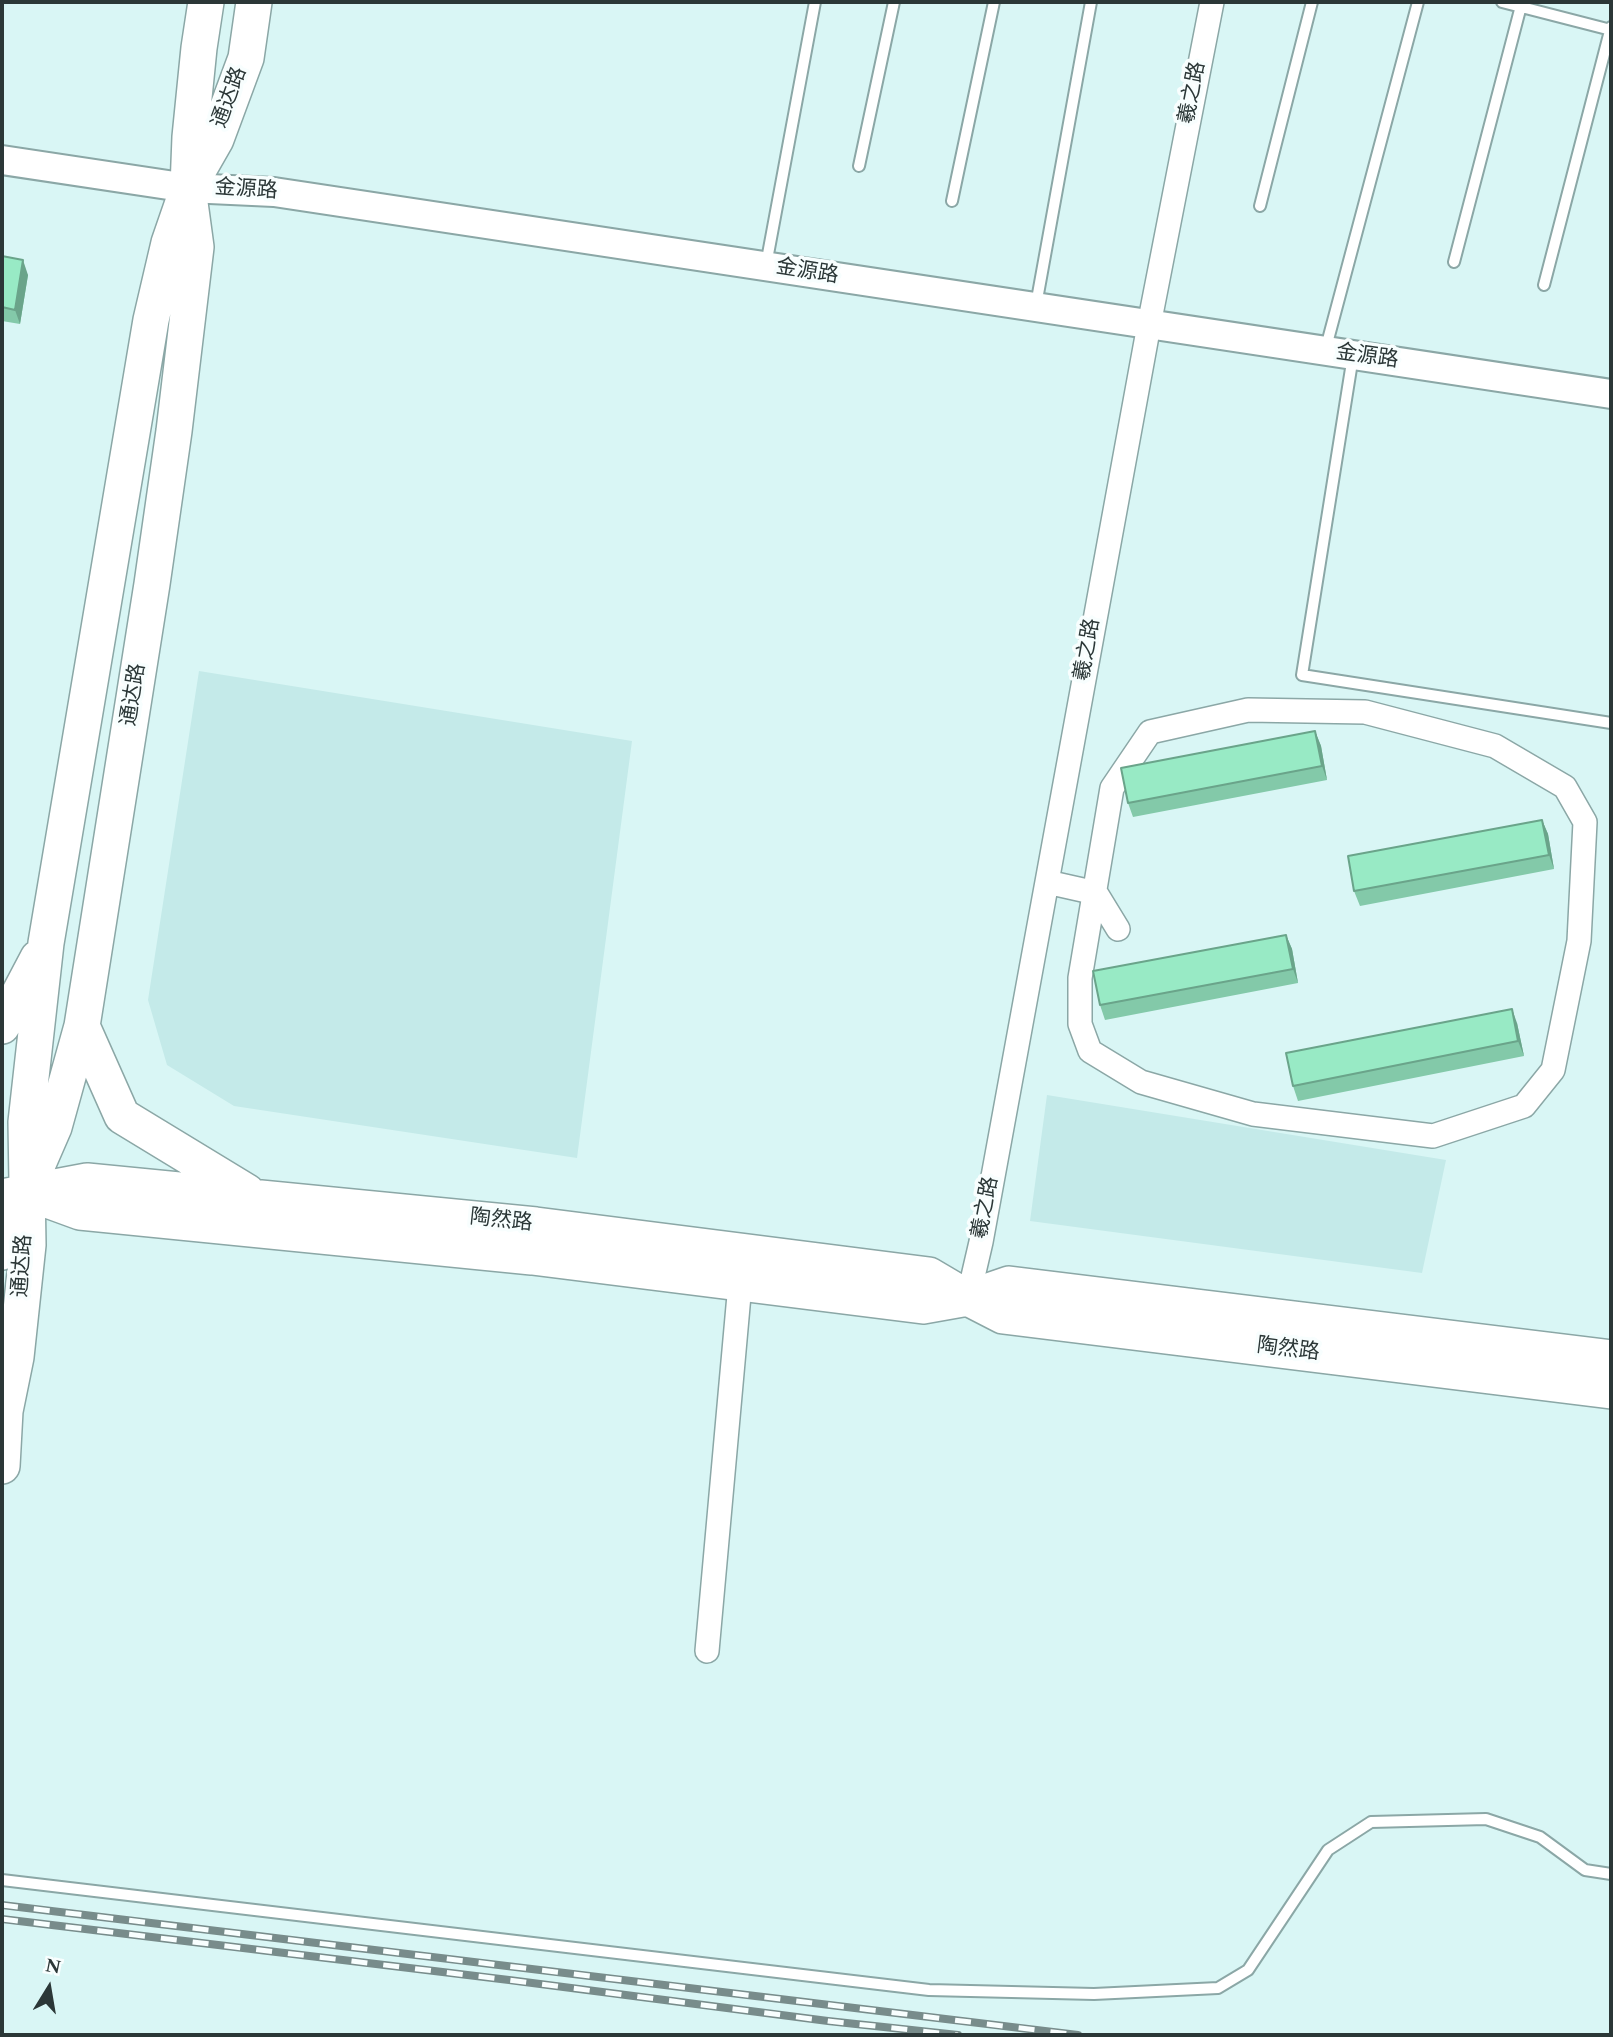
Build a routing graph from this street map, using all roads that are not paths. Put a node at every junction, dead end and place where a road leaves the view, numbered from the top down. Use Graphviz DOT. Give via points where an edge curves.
graph roads {
  1 [pos="206,2"];
  2 [pos="254,2"];
  3 [pos="816,2"];
  4 [pos="894,2"];
  5 [pos="994,2"];
  6 [pos="1091,2"];
  7 [pos="1212,2"];
  8 [pos="1312,2"];
  9 [pos="1418,2"];
  10 [pos="1502,2"];
  11 [pos="1521,4"];
  12 [pos="1611,29"];
  13 [pos="2,160"];
  14 [pos="859,166"];
  15 [pos="188,188"];
  16 [pos="952,201"];
  17 [pos="1260,206"];
  18 [pos="1454,262"];
  19 [pos="766,267"];
  20 [pos="1544,285"];
  21 [pos="1035,308"];
  22 [pos="1149,326"];
  23 [pos="1325,352"];
  24 [pos="1353,356"];
  25 [pos="1611,394"];
  26 [pos="1611,723"];
  27 [pos="1047,882"];
  28 [pos="1096,893"];
  29 [pos="1118,929"];
  30 [pos="47,943"];
  31 [pos="2,1026"];
  32 [pos="82,1026"];
  33 [pos="10,1191"];
  34 [pos="256,1198"];
  35 [pos="2,1252"];
  36 [pos="740,1284"];
  37 [pos="968,1298"];
  38 [pos="1611,1358"];
  39 [pos="1611,1391"];
  40 [pos="4,1416"];
  41 [pos="2,1466"];
  42 [pos="707,1651"];
  43 [pos="1611,1874"];
  44 [pos="2,1880"];
  1 -- 15 [label="main road, 通达路"];
  2 -- 15 [label="main road, 通达路" via="246,58 216,139"];
  3 -- 19 [label="lane"];
  4 -- 14 [label="lane"];
  5 -- 16 [label="lane"];
  6 -- 21 [label="lane"];
  7 -- 22 [label="street, 羲之路"];
  8 -- 17 [label="lane"];
  9 -- 23 [label="lane"];
  10 -- 11 [label="lane"];
  11 -- 12 [label="lane"];
  11 -- 18 [label="lane"];
  12 -- 20 [label="lane"];
  13 -- 15 [label="street, 金源路"];
  15 -- 19 [label="street, 金源路" via="274,192"];
  15 -- 30 [label="main road, 通达路" via="151,320"];
  15 -- 32 [label="main road, 通达路" via="196,247 174,431"];
  19 -- 21 [label="street, 金源路"];
  21 -- 22 [label="street, 金源路"];
  22 -- 23 [label="street, 金源路"];
  22 -- 27 [label="street, 羲之路"];
  23 -- 24 [label="street, 金源路"];
  24 -- 25 [label="street, 金源路"];
  24 -- 26 [label="lane" via="1302,675"];
  27 -- 28 [label="street"];
  27 -- 37 [label="street, 羲之路"];
  28 -- 28 [label="street" via="1080,978 1080,1024 1090,1051 1141,1082 1253,1114 1433,1136 1524,1106 1553,1070 1579,941 1586,822 1565,788 1495,746 1364,712 1248,710 1150,732 1112,788"];
  28 -- 29 [label="street"];
  30 -- 31 [label="main road"];
  30 -- 33 [label="main road, 通达路" via="26,1122"];
  32 -- 33 [label="main road, 通达路" via="54,1127"];
  32 -- 34 [label="main road" via="122,1116"];
  33 -- 34 [label="main road, 陶然路" via="87,1181"];
  33 -- 35 [label="main road, 通达路"];
  33 -- 36 [label="main road, 陶然路" via="80,1212 532,1257"];
  33 -- 40 [label="main road, 通达路" via="27,1258"];
  34 -- 37 [label="main road, 陶然路" via="536,1225 929,1275"];
  36 -- 37 [label="main road, 陶然路" via="923,1306"];
  36 -- 42 [label="street"];
  37 -- 38 [label="main road, 陶然路" via="1009,1284"];
  37 -- 39 [label="main road, 陶然路" via="1003,1316"];
  40 -- 41 [label="main road, 通达路"];
  43 -- 44 [label="lane" via="1585,1870 1540,1838 1486,1819 1371,1822 1328,1850 1248,1970 1218,1988 1094,1994 929,1990"];
}
